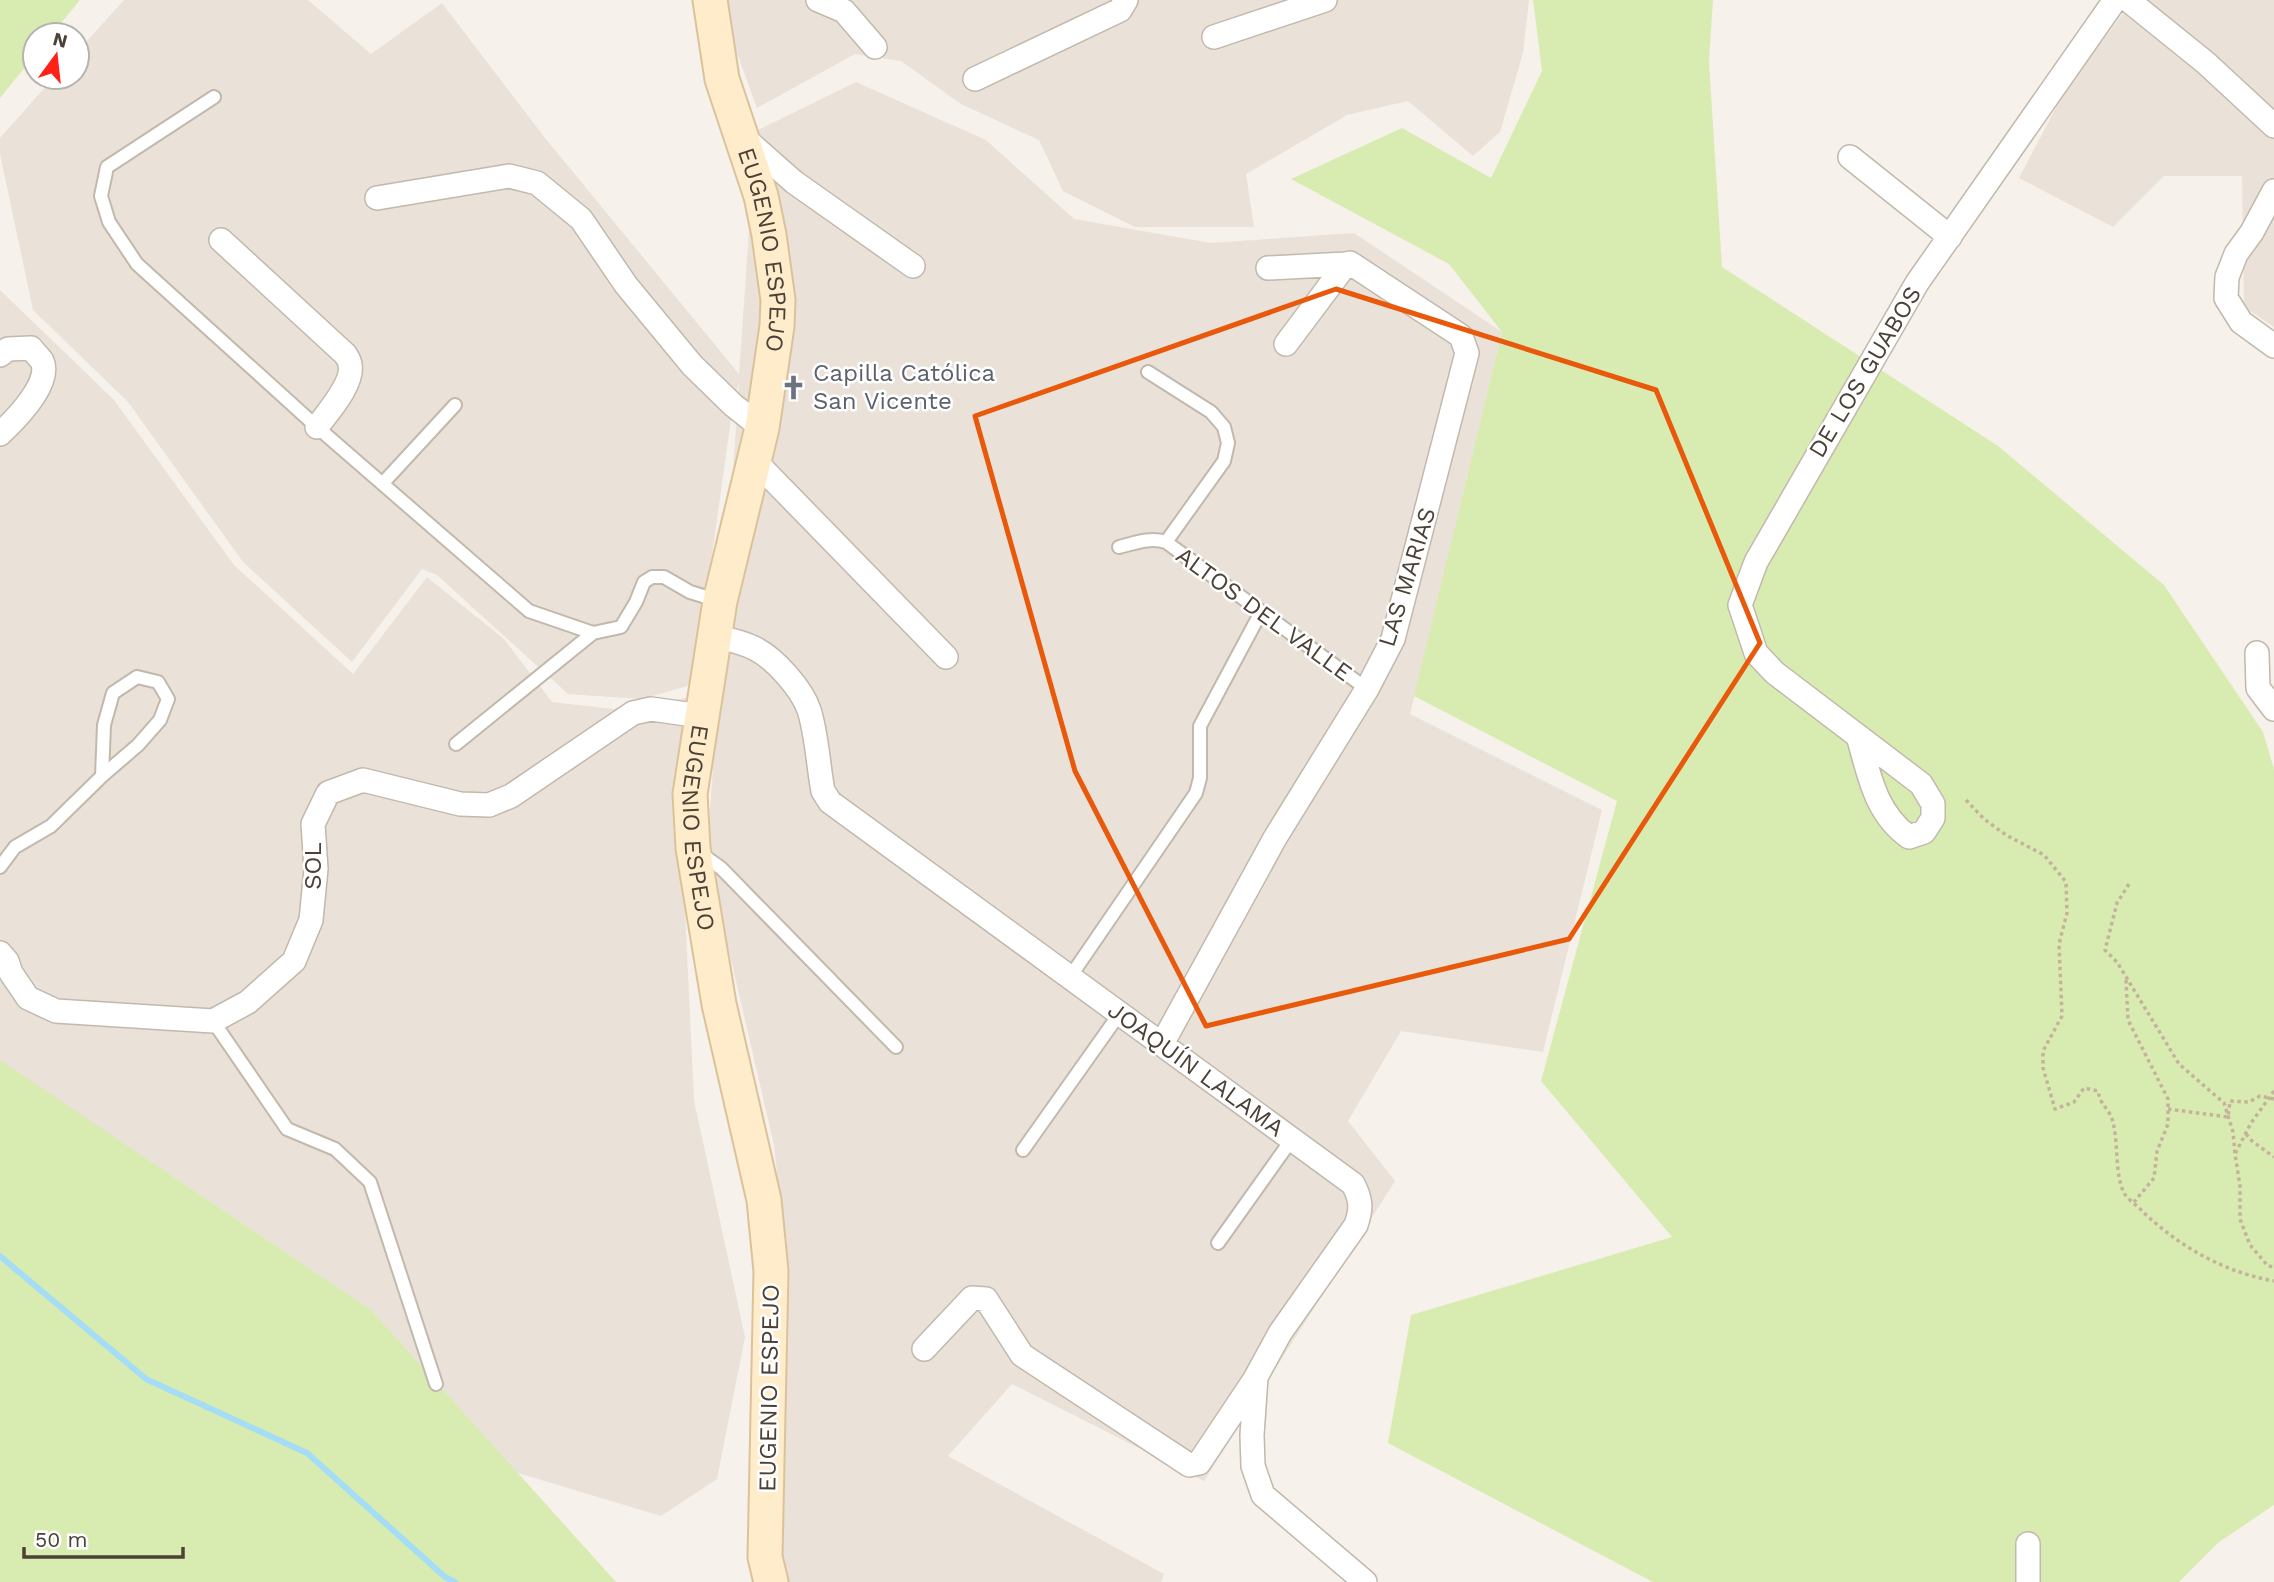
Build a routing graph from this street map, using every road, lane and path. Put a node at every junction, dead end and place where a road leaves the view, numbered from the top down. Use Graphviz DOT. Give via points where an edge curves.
graph roads {
  1 [pos="710,0"];
  2 [pos="818,0"];
  3 [pos="1126,0"];
  4 [pos="1325,0"];
  5 [pos="2115,0"];
  6 [pos="2128,0"];
  7 [pos="1214,37"];
  8 [pos="874,47"];
  9 [pos="975,79"];
  10 [pos="214,97"];
  11 [pos="2274,126"];
  12 [pos="741,135"];
  13 [pos="1850,157"];
  14 [pos="2274,191"];
  15 [pos="377,198"];
  16 [pos="1950,237"];
  17 [pos="221,240"];
  18 [pos="1346,264"];
  19 [pos="913,266"];
  20 [pos="1268,268"];
  21 [pos="1286,344"];
  22 [pos="2274,346"];
  23 [pos="0,355"];
  24 [pos="1148,372"];
  25 [pos="455,405"];
  26 [pos="317,427"];
  27 [pos="761,428"];
  28 [pos="0,434"];
  29 [pos="755,461"];
  30 [pos="383,483"];
  31 [pos="1166,542"];
  32 [pos="1119,547"];
  33 [pos="720,601"];
  34 [pos="1261,612"];
  35 [pos="593,633"];
  36 [pos="714,636"];
  37 [pos="2258,653"];
  38 [pos="946,657"];
  39 [pos="1367,690"];
  40 [pos="2274,709"];
  41 [pos="701,716"];
  42 [pos="1858,736"];
  43 [pos="456,744"];
  44 [pos="102,776"];
  45 [pos="1966,800"];
  46 [pos="15,846"];
  47 [pos="693,848"];
  48 [pos="0,851"];
  49 [pos="0,867"];
  50 [pos="2129,884"];
  51 [pos="4,966"];
  52 [pos="1070,977"];
  53 [pos="2126,978"];
  54 [pos="1120,1013"];
  55 [pos="213,1021"];
  56 [pos="1162,1045"];
  57 [pos="896,1047"];
  58 [pos="2274,1091"];
  59 [pos="2272,1098"];
  60 [pos="2168,1109"];
  61 [pos="2228,1117"];
  62 [pos="2246,1134"];
  63 [pos="1292,1139"];
  64 [pos="1023,1150"];
  65 [pos="2235,1154"];
  66 [pos="2274,1157"];
  67 [pos="2134,1203"];
  68 [pos="1217,1243"];
  69 [pos="2274,1267"];
  70 [pos="2274,1282"];
  71 [pos="924,1349"];
  72 [pos="1256,1377"];
  73 [pos="436,1384"];
  74 [pos="2028,1544"];
  75 [pos="771,1582"];
  76 [pos="1365,1582"];
  77 [pos="2028,1582"];
  1 -- 12 [label="street, EUGENIO ESPEJO" via="722,79"];
  2 -- 8 [label="street" via="844,11"];
  3 -- 9 [label="street" via="1120,10"];
  4 -- 7 [label="street"];
  5 -- 16 [label="street, DE LOS GUABOS"];
  6 -- 11 [label="street"];
  10 -- 26 [label="lane" via="107,167 101,196 108,222 137,264"];
  12 -- 19 [label="street" via="794,181"];
  12 -- 27 [label="street, EUGENIO ESPEJO" via="761,195 778,300"];
  13 -- 16 [label="street"];
  14 -- 22 [label="street" via="2236,254 2225,298 2241,322"];
  15 -- 27 [label="street" via="509,176 537,183 581,219 626,285 692,365"];
  16 -- 42 [label="street, DE LOS GUABOS" via="1917,283 1800,482 1756,562 1740,605 1756,653 1775,673"];
  17 -- 26 [label="street" via="345,354 350,375"];
  18 -- 20 [label="street"];
  18 -- 21 [label="street"];
  18 -- 39 [label="street, LAS MARIAS" via="1353,264 1461,336 1467,353 1393,639"];
  23 -- 28 [label="street" via="8,349 31,348 43,363 43,381"];
  24 -- 31 [label="lane" via="1211,412 1224,428 1228,443 1224,461"];
  25 -- 30 [label="lane"];
  26 -- 30 [label="lane"];
  27 -- 29 [label="street, EUGENIO ESPEJO"];
  29 -- 33 [label="street, EUGENIO ESPEJO"];
  29 -- 38 [label="street"];
  30 -- 35 [label="lane" via="529,611"];
  31 -- 32 [label="lane, ALTOS DEL VALLE" via="1157,539"];
  31 -- 34 [label="lane, ALTOS DEL VALLE"];
  33 -- 35 [label="lane" via="690,592 664,577 652,577 644,582 621,627"];
  33 -- 36 [label="street, EUGENIO ESPEJO"];
  34 -- 39 [label="lane, ALTOS DEL VALLE"];
  34 -- 52 [label="lane" via="1200,726 1196,793"];
  35 -- 43 [label="lane"];
  36 -- 41 [label="street, EUGENIO ESPEJO"];
  36 -- 52 [label="street, JOAQUÍN LALAMA" via="757,649 800,693 808,710 823,791 830,803"];
  37 -- 40 [label="street" via="2258,688"];
  39 -- 56 [label="street, LAS MARIAS" via="1275,838"];
  41 -- 47 [label="street, EUGENIO ESPEJO" via="690,794"];
  41 -- 55 [label="street, SOL" via="651,709 633,713 511,796 489,805 460,804 363,780 328,793 313,824 316,869 311,920 294,961 248,1002"];
  44 -- 44 [label="lane" via="160,720 168,699 158,682 136,677 113,693 104,725"];
  44 -- 46 [label="lane" via="51,826"];
  45 -- 67 [label="path" via="2006,835 2044,855 2066,882 2067,913 2059,944 2062,1016 2043,1051 2042,1068 2055,1109 2074,1102 2084,1088 2098,1091 2100,1103 2112,1118 2124,1194"];
  46 -- 48 [label="lane"];
  46 -- 49 [label="lane"];
  47 -- 57 [label="lane" via="721,868"];
  47 -- 75 [label="street, EUGENIO ESPEJO" via="719,1004 764,1200 771,1271 765,1557"];
  50 -- 53 [label="path" via="2117,903 2105,950"];
  51 -- 55 [label="street" via="28,998 56,1011"];
  52 -- 54 [label="street, JOAQUÍN LALAMA"];
  53 -- 60 [label="path" via="2128,1020 2168,1099"];
  53 -- 61 [label="path" via="2179,1064 2224,1103"];
  54 -- 56 [label="street, JOAQUÍN LALAMA"];
  54 -- 64 [label="lane"];
  55 -- 73 [label="lane" via="287,1129 335,1149 370,1182"];
  56 -- 63 [label="street, JOAQUÍN LALAMA"];
  58 -- 59 [label="path"];
  59 -- 61 [label="path" via="2230,1101"];
  59 -- 62 [label="path"];
  60 -- 61 [label="path"];
  60 -- 67 [label="path" via="2154,1178"];
  61 -- 65 [label="path"];
  62 -- 65 [label="path"];
  62 -- 66 [label="path"];
  63 -- 68 [label="lane"];
  63 -- 72 [label="street, JOAQUÍN LALAMA" via="1353,1184 1361,1211"];
  65 -- 69 [label="path" via="2240,1219 2249,1245"];
  67 -- 70 [label="path" via="2207,1260"];
  71 -- 72 [label="street" via="972,1298 986,1299 1022,1355 1189,1465 1199,1464"];
  72 -- 76 [label="street, JOAQUÍN LALAMA" via="1253,1466 1263,1495"];
  74 -- 77 [label="street"];
}
